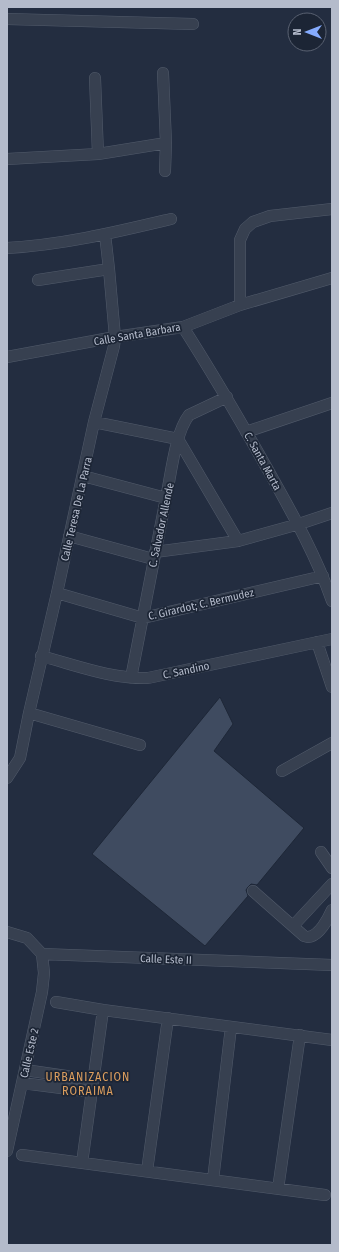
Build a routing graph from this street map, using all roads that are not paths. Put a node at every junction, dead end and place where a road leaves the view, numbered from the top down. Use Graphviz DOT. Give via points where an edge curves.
graph roads {
  1 [pos="7,19"];
  2 [pos="193,24"];
  3 [pos="163,73"];
  4 [pos="95,78"];
  5 [pos="166,143"];
  6 [pos="98,154"];
  7 [pos="7,159"];
  8 [pos="165,171"];
  9 [pos="332,209"];
  10 [pos="171,219"];
  11 [pos="105,234"];
  12 [pos="7,248"];
  13 [pos="109,269"];
  14 [pos="332,278"];
  15 [pos="38,280"];
  16 [pos="240,305"];
  17 [pos="183,327"];
  18 [pos="115,337"];
  19 [pos="7,357"];
  20 [pos="227,397"];
  21 [pos="332,403"];
  22 [pos="94,422"];
  23 [pos="246,432"];
  24 [pos="178,439"];
  25 [pos="83,476"];
  26 [pos="166,498"];
  27 [pos="332,512"];
  28 [pos="299,524"];
  29 [pos="69,536"];
  30 [pos="238,541"];
  31 [pos="154,556"];
  32 [pos="323,576"];
  33 [pos="57,593"];
  34 [pos="332,601"];
  35 [pos="143,618"];
  36 [pos="332,639"];
  37 [pos="317,642"];
  38 [pos="41,656"];
  39 [pos="131,678"];
  40 [pos="332,687"];
  41 [pos="29,713"];
  42 [pos="332,744"];
  43 [pos="140,746"];
  44 [pos="282,771"];
  45 [pos="7,778"];
  46 [pos="321,852"];
  47 [pos="332,868"];
  48 [pos="332,884"];
  49 [pos="253,891"];
  50 [pos="332,910"];
  51 [pos="294,926"];
  52 [pos="7,932"];
  53 [pos="42,954"];
  54 [pos="332,965"];
  55 [pos="56,1002"];
  56 [pos="103,1010"];
  57 [pos="168,1018"];
  58 [pos="231,1027"];
  59 [pos="300,1036"];
  60 [pos="332,1040"];
  61 [pos="25,1070"];
  62 [pos="94,1080"];
  63 [pos="22,1083"];
  64 [pos="92,1092"];
  65 [pos="12,1106"];
  66 [pos="7,1151"];
  67 [pos="22,1155"];
  68 [pos="82,1163"];
  69 [pos="147,1171"];
  70 [pos="213,1180"];
  71 [pos="278,1189"];
  72 [pos="324,1195"];
  1 -- 2 [label="street"];
  3 -- 5 [label="street"];
  4 -- 6 [label="street"];
  5 -- 6 [label="street"];
  5 -- 8 [label="street"];
  6 -- 7 [label="street"];
  9 -- 16 [label="street" via="270,216 253,222 245,229 240,240"];
  10 -- 11 [label="street"];
  11 -- 12 [label="street" via="44,245"];
  11 -- 13 [label="street, Calle Teresa De La Parra"];
  13 -- 15 [label="street"];
  13 -- 18 [label="street, Calle Teresa De La Parra"];
  14 -- 16 [label="street, Calle Santa Barbara"];
  16 -- 17 [label="street, Calle Santa Barbara"];
  17 -- 18 [label="street, Calle Santa Barbara"];
  17 -- 20 [label="street, C. Santa Marta"];
  18 -- 19 [label="street, Calle Santa Barbara"];
  18 -- 22 [label="street, Calle Teresa De La Parra"];
  20 -- 23 [label="street, C. Santa Marta"];
  20 -- 24 [label="street, C. Salvador Allende" via="189,416"];
  21 -- 23 [label="street"];
  22 -- 24 [label="street"];
  22 -- 25 [label="street, Calle Teresa De La Parra"];
  23 -- 28 [label="street, C. Santa Marta"];
  24 -- 26 [label="street, C. Salvador Allende"];
  24 -- 30 [label="street"];
  25 -- 26 [label="street"];
  25 -- 29 [label="street, Calle Teresa De La Parra"];
  26 -- 31 [label="street, C. Salvador Allende"];
  27 -- 28 [label="street"];
  28 -- 30 [label="street"];
  28 -- 32 [label="street, C. Santa Marta"];
  29 -- 31 [label="street"];
  29 -- 33 [label="street, Calle Teresa De La Parra"];
  30 -- 31 [label="street"];
  31 -- 35 [label="street, C. Salvador Allende"];
  32 -- 34 [label="street, C. Santa Marta"];
  32 -- 35 [label="street, C. Girardot; C. Bermudez"];
  33 -- 35 [label="street, C. Girardot; C. Bermudez"];
  33 -- 38 [label="street, Calle Teresa De La Parra"];
  35 -- 39 [label="street, C. Salvador Allende"];
  36 -- 37 [label="street, C. Sandino"];
  37 -- 39 [label="street, C. Sandino" via="148,678"];
  37 -- 40 [label="street"];
  38 -- 39 [label="street, C. Sandino" via="114,676"];
  38 -- 41 [label="street, Calle Teresa De La Parra"];
  41 -- 43 [label="street"];
  41 -- 45 [label="street, Calle Teresa De La Parra" via="20,758"];
  42 -- 44 [label="street"];
  46 -- 47 [label="street"];
  48 -- 51 [label="street"];
  49 -- 51 [label="street"];
  50 -- 51 [label="street" via="312,937 304,936"];
  52 -- 53 [label="street" via="27,938"];
  53 -- 54 [label="street, Calle Este II"];
  53 -- 61 [label="street, Calle Este 2" via="42,992"];
  55 -- 56 [label="street"];
  56 -- 57 [label="street"];
  56 -- 62 [label="street"];
  57 -- 58 [label="street"];
  57 -- 69 [label="street"];
  58 -- 59 [label="street"];
  58 -- 70 [label="street"];
  59 -- 60 [label="street"];
  59 -- 71 [label="street"];
  61 -- 62 [label="street"];
  61 -- 63 [label="street, Calle Este 2"];
  62 -- 64 [label="street"];
  63 -- 64 [label="street"];
  63 -- 65 [label="street, Calle Este 2"];
  64 -- 68 [label="street"];
  65 -- 66 [label="street, Calle Este 2"];
  67 -- 68 [label="street"];
  68 -- 69 [label="street"];
  69 -- 70 [label="street"];
  70 -- 71 [label="street"];
  71 -- 72 [label="street"];
}
